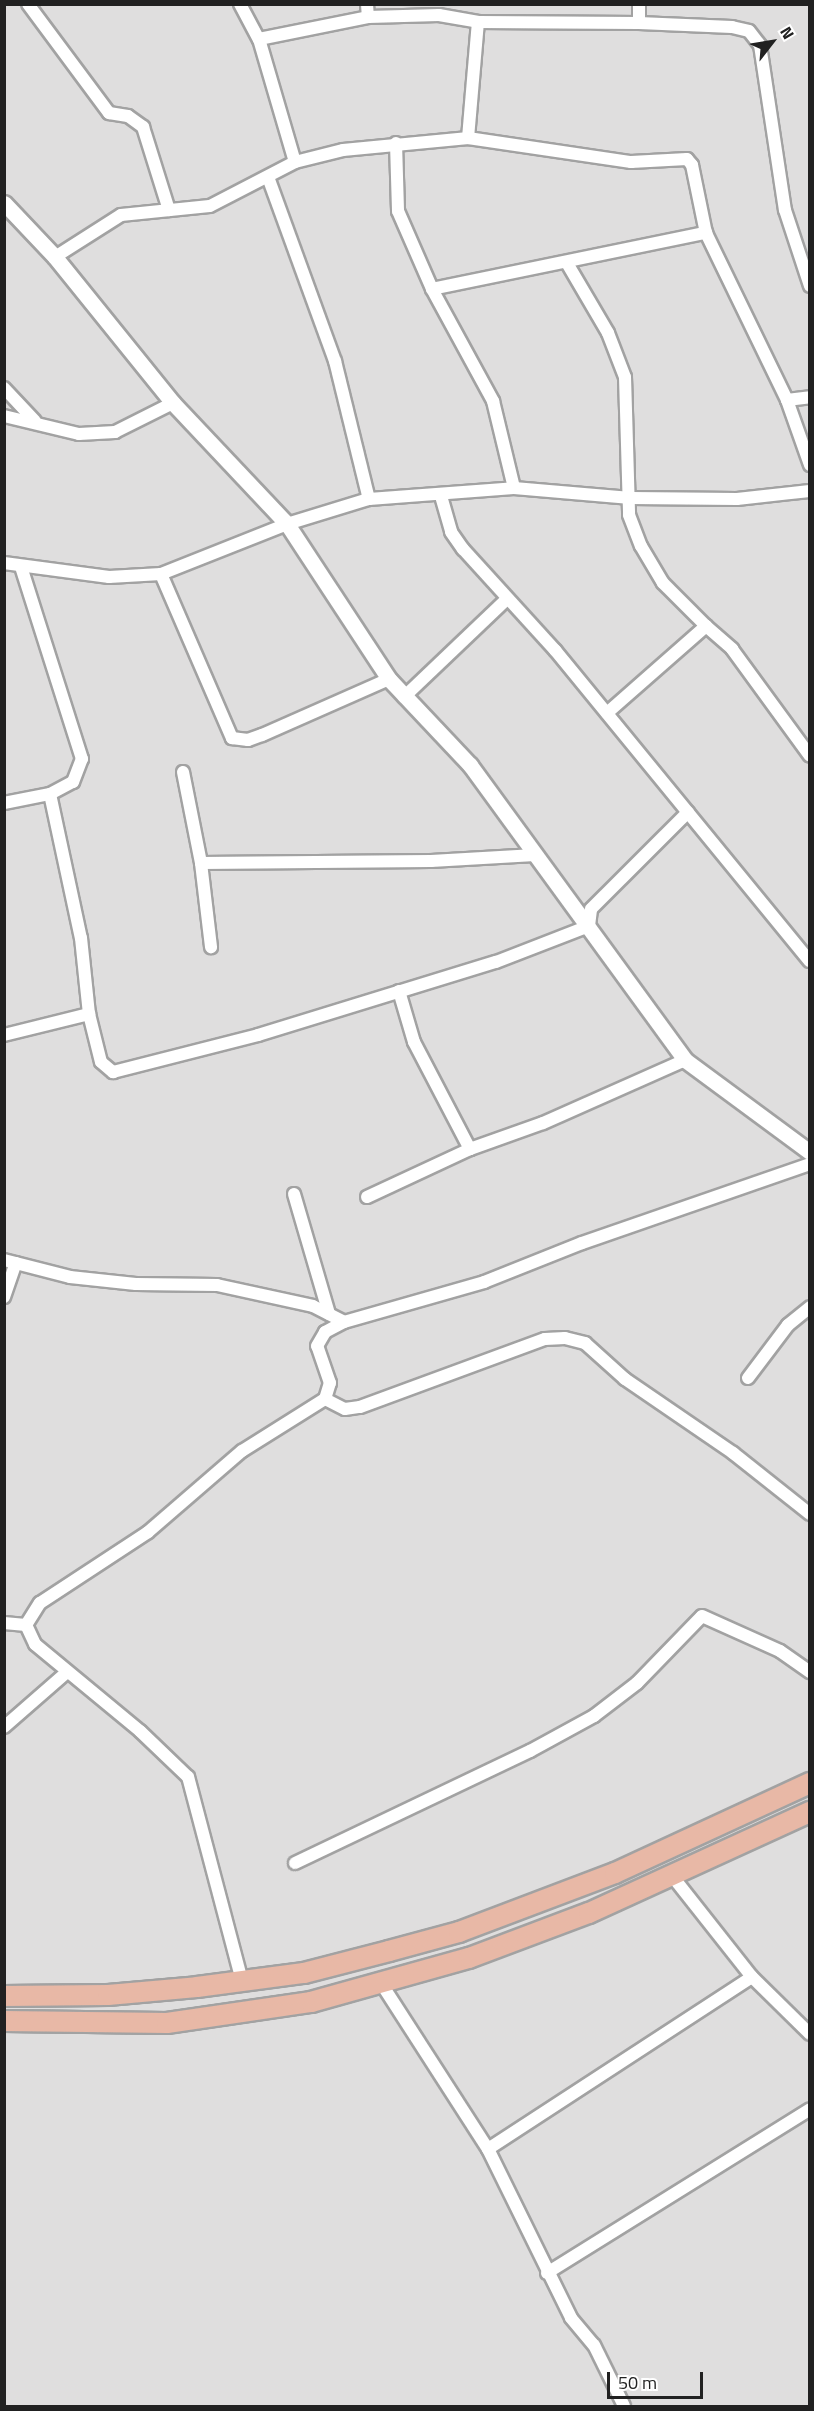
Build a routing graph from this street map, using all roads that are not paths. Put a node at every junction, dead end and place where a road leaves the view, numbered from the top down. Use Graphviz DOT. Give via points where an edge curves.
graph roads {
  1 [pos="28,4"];
  2 [pos="240,4"];
  3 [pos="639,4"];
  4 [pos="368,11"];
  5 [pos="478,22"];
  6 [pos="639,23"];
  7 [pos="259,39"];
  8 [pos="468,138"];
  9 [pos="396,143"];
  10 [pos="295,162"];
  11 [pos="268,177"];
  12 [pos="4,202"];
  13 [pos="169,210"];
  14 [pos="706,233"];
  15 [pos="55,257"];
  16 [pos="567,263"];
  17 [pos="809,286"];
  18 [pos="432,289"];
  19 [pos="4,388"];
  20 [pos="810,397"];
  21 [pos="787,400"];
  22 [pos="173,403"];
  23 [pos="4,416"];
  24 [pos="35,421"];
  25 [pos="810,465"];
  26 [pos="514,488"];
  27 [pos="810,491"];
  28 [pos="441,496"];
  29 [pos="631,498"];
  30 [pos="369,499"];
  31 [pos="287,525"];
  32 [pos="4,563"];
  33 [pos="21,567"];
  34 [pos="161,574"];
  35 [pos="507,599"];
  36 [pos="706,626"];
  37 [pos="389,679"];
  38 [pos="404,697"];
  39 [pos="607,713"];
  40 [pos="810,756"];
  41 [pos="183,772"];
  42 [pos="50,794"];
  43 [pos="4,803"];
  44 [pos="688,812"];
  45 [pos="535,855"];
  46 [pos="201,863"];
  47 [pos="589,927"];
  48 [pos="211,947"];
  49 [pos="810,961"];
  50 [pos="399,992"];
  51 [pos="89,1014"];
  52 [pos="4,1035"];
  53 [pos="686,1060"];
  54 [pos="470,1149"];
  55 [pos="810,1152"];
  56 [pos="810,1164"];
  57 [pos="294,1194"];
  58 [pos="367,1197"];
  59 [pos="10,1262"];
  60 [pos="4,1297"];
  61 [pos="810,1307"];
  62 [pos="329,1314"];
  63 [pos="344,1322"];
  64 [pos="748,1378"];
  65 [pos="325,1399"];
  66 [pos="810,1514"];
  67 [pos="4,1623"];
  68 [pos="26,1625"];
  69 [pos="67,1672"];
  70 [pos="810,1672"];
  71 [pos="4,1727"];
  72 [pos="810,1783"];
  73 [pos="810,1812"];
  74 [pos="295,1863"];
  75 [pos="673,1877"];
  76 [pos="752,1977"];
  77 [pos="242,1981"];
  78 [pos="381,1983"];
  79 [pos="4,1996"];
  80 [pos="4,2021"];
  81 [pos="810,2034"];
  82 [pos="810,2109"];
  83 [pos="488,2149"];
  84 [pos="547,2273"];
  85 [pos="624,2406"];
  1 -- 13 [label="street" via="109,113 128,116 143,127"];
  2 -- 7 [label="street"];
  3 -- 6 [label="street"];
  4 -- 5 [label="street" via="439,15"];
  4 -- 7 [label="street"];
  5 -- 6 [label="street"];
  5 -- 8 [label="street"];
  6 -- 17 [label="street" via="732,27 749,31 760,45 784,210"];
  7 -- 10 [label="street"];
  8 -- 9 [label="street"];
  8 -- 14 [label="street" via="631,162 687,159 692,165"];
  9 -- 10 [label="street"];
  9 -- 18 [label="street" via="398,211"];
  10 -- 11 [label="street"];
  11 -- 13 [label="street" via="210,206"];
  11 -- 30 [label="street" via="335,361"];
  12 -- 15 [label="street"];
  13 -- 15 [label="street" via="121,215"];
  14 -- 16 [label="street"];
  14 -- 21 [label="street"];
  15 -- 22 [label="street"];
  16 -- 18 [label="street"];
  16 -- 29 [label="street" via="608,333 624,377"];
  18 -- 26 [label="street" via="493,401"];
  19 -- 24 [label="street"];
  20 -- 21 [label="street"];
  21 -- 25 [label="street"];
  22 -- 24 [label="street" via="115,432 79,434"];
  22 -- 31 [label="street"];
  23 -- 24 [label="street"];
  26 -- 28 [label="street"];
  26 -- 29 [label="street"];
  27 -- 29 [label="street" via="737,499"];
  28 -- 30 [label="street"];
  28 -- 35 [label="street" via="451,532"];
  29 -- 36 [label="street" via="629,515 641,546 663,583"];
  30 -- 31 [label="street"];
  31 -- 34 [label="street"];
  31 -- 37 [label="street"];
  32 -- 33 [label="street"];
  33 -- 34 [label="street" via="109,577"];
  33 -- 42 [label="street" via="82,759 73,782"];
  34 -- 37 [label="street" via="232,738 248,740"];
  35 -- 38 [label="street"];
  35 -- 39 [label="street"];
  36 -- 39 [label="street"];
  36 -- 40 [label="street" via="732,649"];
  37 -- 38 [label="street"];
  38 -- 45 [label="street" via="470,765"];
  39 -- 44 [label="street"];
  41 -- 46 [label="street"];
  42 -- 43 [label="street"];
  42 -- 51 [label="street" via="81,938"];
  44 -- 47 [label="street" via="591,909"];
  44 -- 49 [label="street"];
  45 -- 46 [label="street" via="431,861"];
  45 -- 47 [label="street"];
  46 -- 48 [label="street"];
  47 -- 50 [label="street" via="496,962"];
  47 -- 53 [label="street"];
  50 -- 51 [label="street" via="258,1035 113,1072 101,1062"];
  50 -- 54 [label="street" via="414,1042"];
  51 -- 52 [label="street"];
  53 -- 54 [label="street" via="543,1124"];
  53 -- 55 [label="street"];
  54 -- 58 [label="street"];
  56 -- 63 [label="street" via="582,1243 484,1282"];
  57 -- 62 [label="street"];
  59 -- 60 [label="street"];
  59 -- 62 [label="street" via="70,1278 217,1285 313,1306"];
  61 -- 64 [label="street" via="788,1325"];
  62 -- 63 [label="street"];
  63 -- 65 [label="street" via="325,1332 317,1346 330,1383"];
  65 -- 66 [label="street" via="345,1409 360,1407 545,1339 565,1338 585,1343 625,1379 733,1453"];
  65 -- 68 [label="street" via="242,1451 148,1532 60,1587 40,1603"];
  67 -- 68 [label="street"];
  68 -- 69 [label="street" via="35,1644"];
  69 -- 71 [label="street"];
  69 -- 77 [label="street" via="140,1731 188,1777"];
  70 -- 74 [label="street" via="780,1651 702,1616 636,1683 594,1716 530,1751"];
  72 -- 77 [label="highway" via="615,1873 459,1932 304,1973"];
  73 -- 75 [label="highway"];
  75 -- 76 [label="street"];
  75 -- 78 [label="highway" via="590,1914 468,1958"];
  76 -- 81 [label="street"];
  76 -- 83 [label="street"];
  77 -- 79 [label="highway" via="108,1995"];
  78 -- 80 [label="highway" via="311,2002 167,2023"];
  78 -- 83 [label="street"];
  82 -- 84 [label="street"];
  83 -- 84 [label="street"];
  84 -- 85 [label="street" via="571,2318 594,2345"];
}
